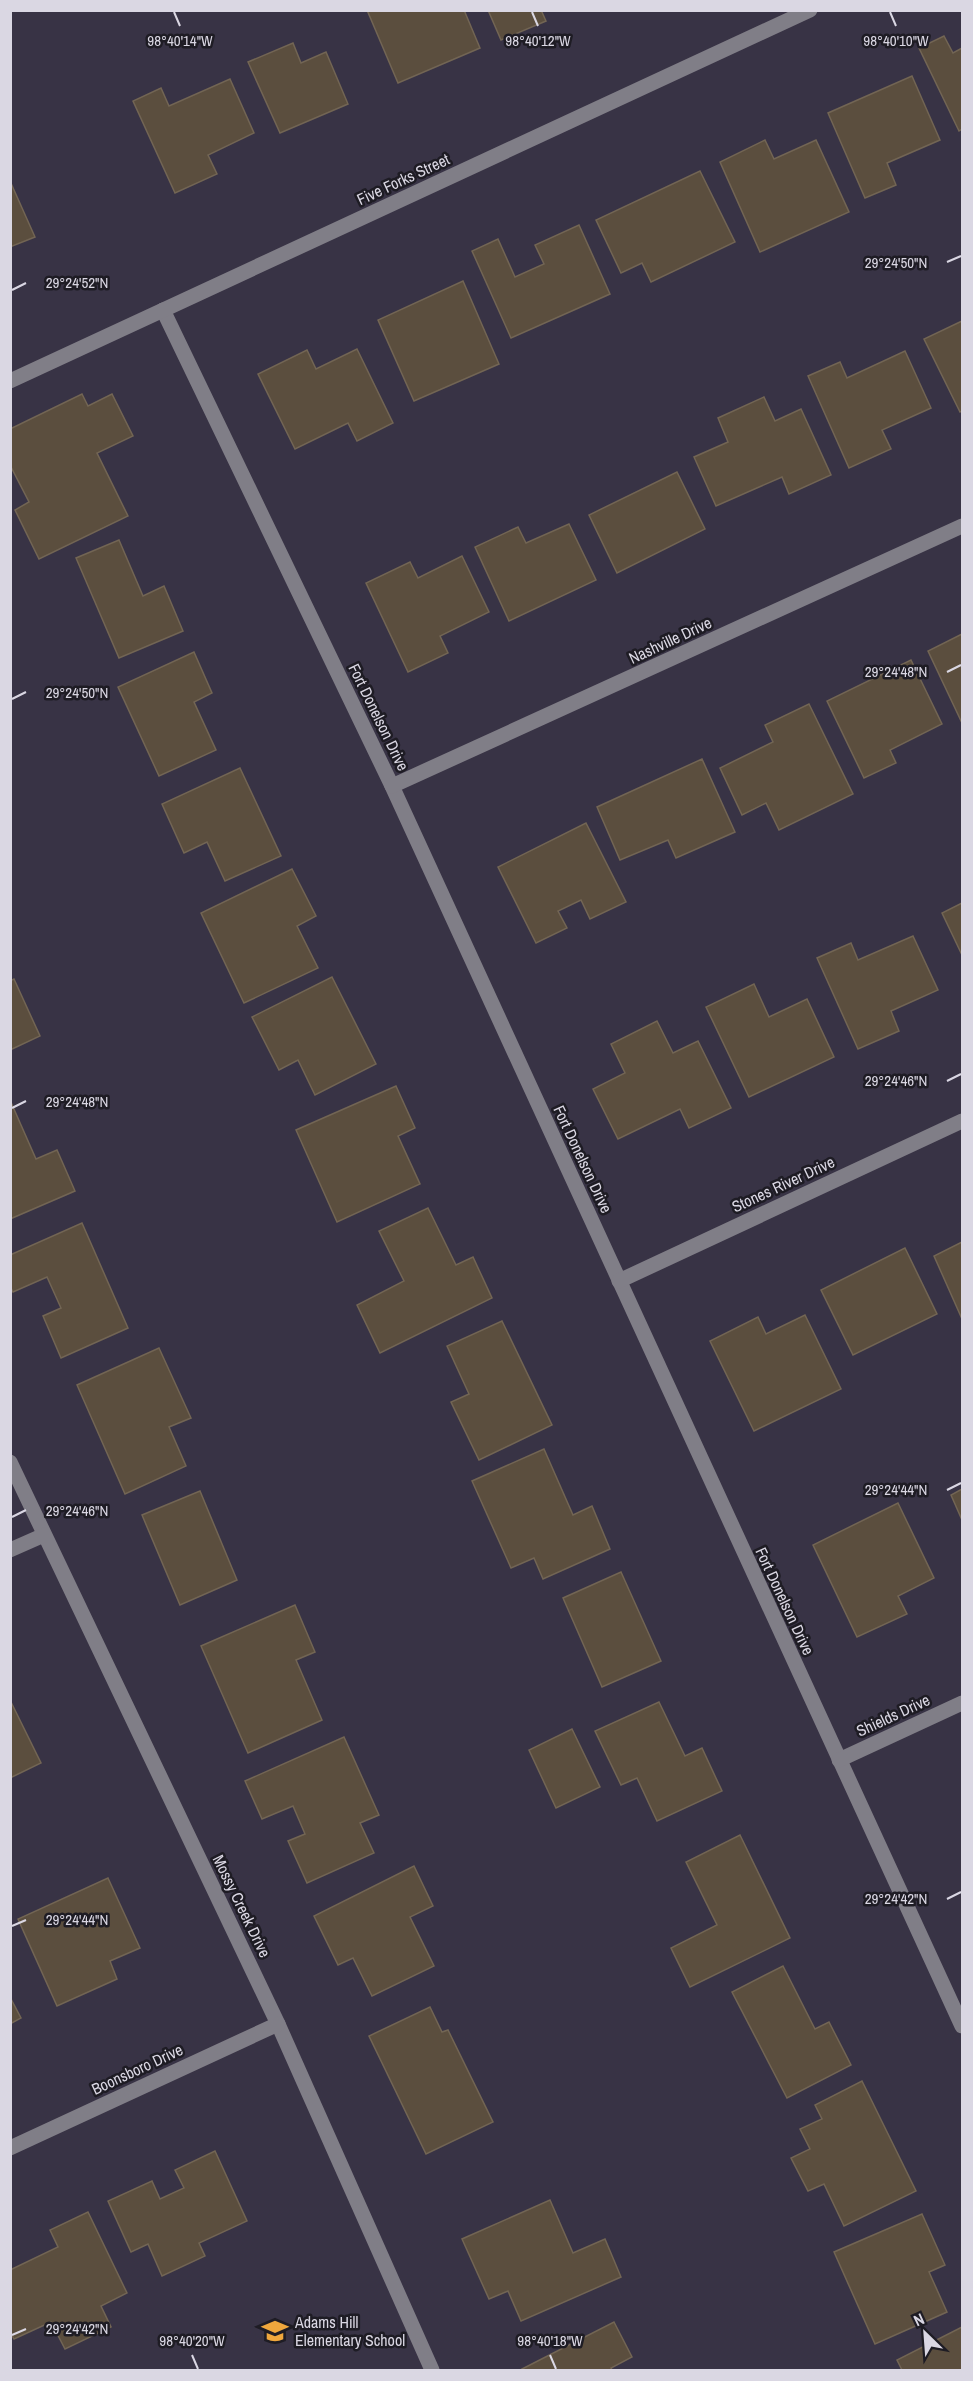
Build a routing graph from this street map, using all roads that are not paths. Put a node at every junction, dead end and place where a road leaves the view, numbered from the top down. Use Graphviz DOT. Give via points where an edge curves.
graph roads {
  1 [pos="810,10"];
  2 [pos="163,310"];
  3 [pos="10,381"];
  4 [pos="963,526"];
  5 [pos="392,786"];
  6 [pos="963,1121"];
  7 [pos="619,1281"];
  8 [pos="10,1462"];
  9 [pos="45,1535"];
  10 [pos="10,1551"];
  11 [pos="963,1703"];
  12 [pos="839,1760"];
  13 [pos="278,2024"];
  14 [pos="963,2026"];
  15 [pos="10,2148"];
  16 [pos="432,2370"];
  1 -- 2 [label="street, Five Forks Street"];
  2 -- 3 [label="street, Five Forks Street"];
  2 -- 5 [label="street, Fort Donelson Drive"];
  4 -- 5 [label="street, Nashville Drive"];
  5 -- 7 [label="street, Fort Donelson Drive"];
  6 -- 7 [label="street, Stones River Drive"];
  7 -- 12 [label="street, Fort Donelson Drive"];
  8 -- 9 [label="street, Mossy Creek Drive"];
  9 -- 10 [label="street"];
  9 -- 13 [label="street, Mossy Creek Drive"];
  11 -- 12 [label="street, Shields Drive"];
  12 -- 14 [label="street, Fort Donelson Drive"];
  13 -- 15 [label="street, Boonsboro Drive"];
  13 -- 16 [label="street, Mossy Creek Drive"];
}
